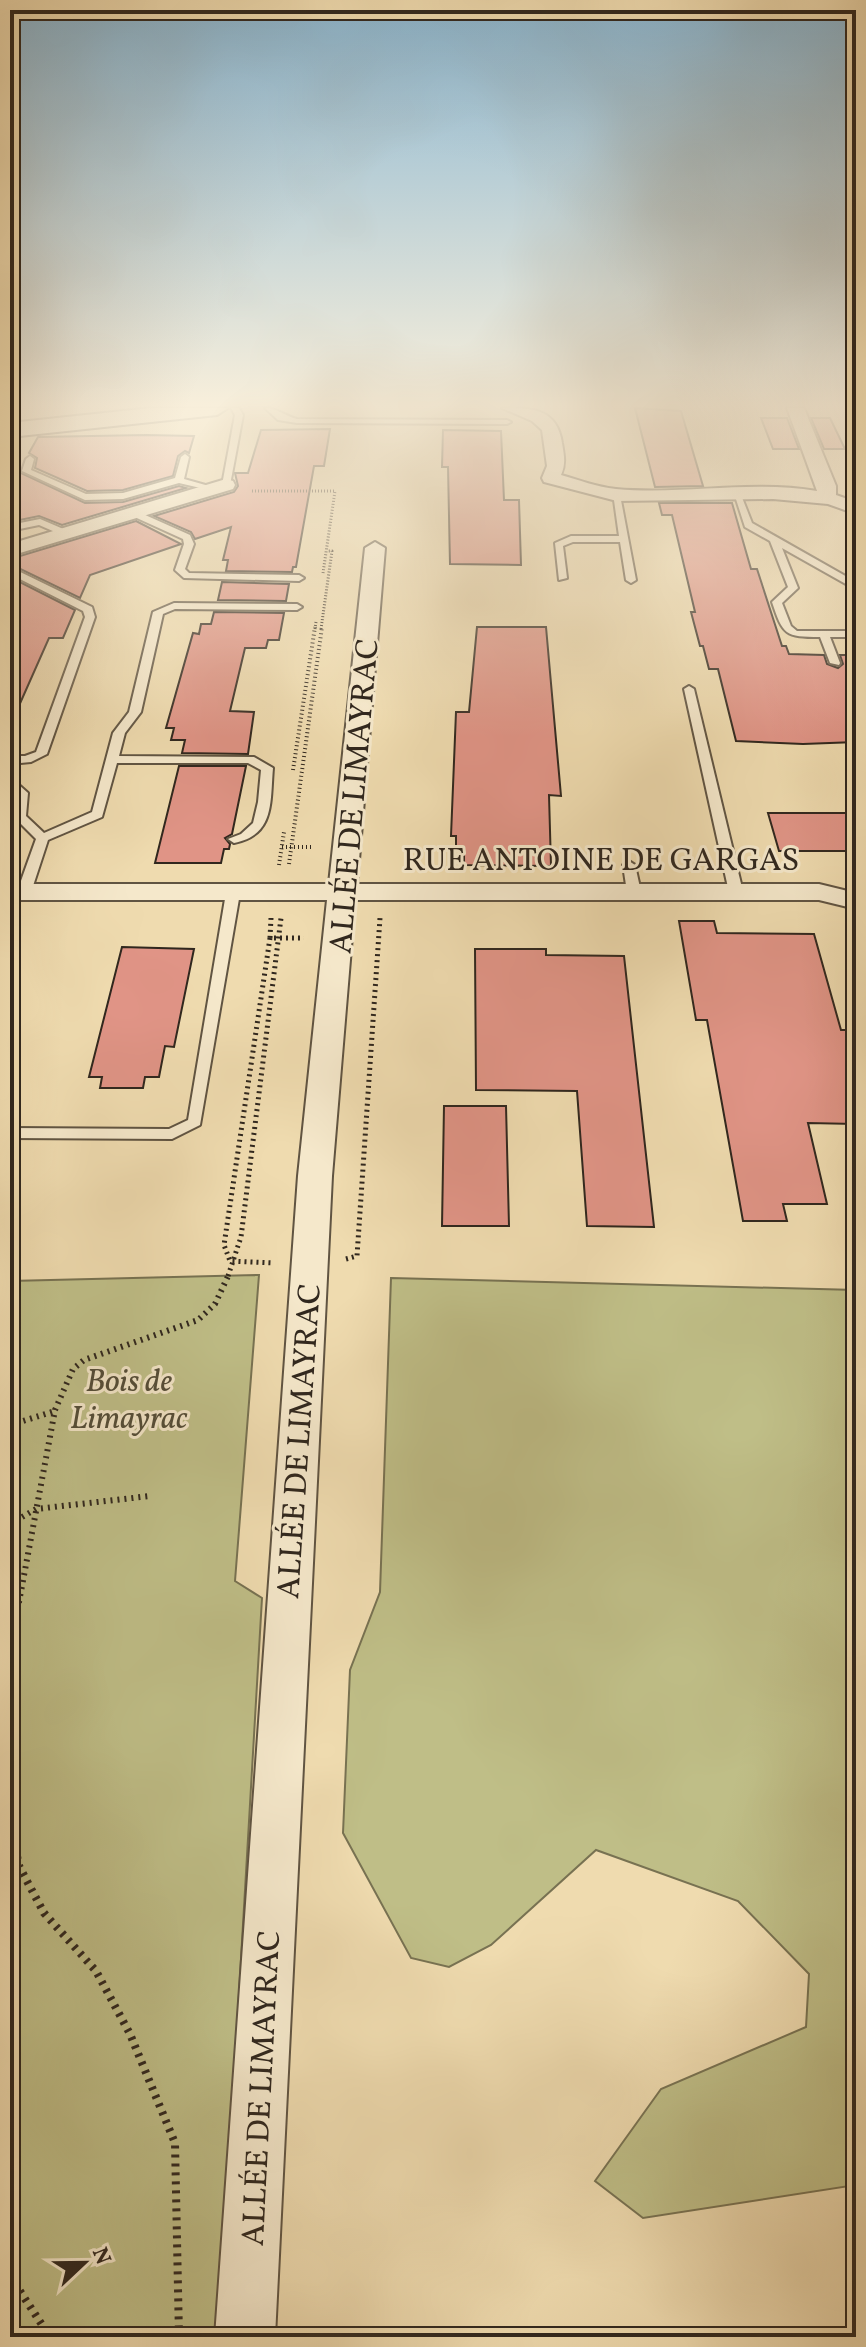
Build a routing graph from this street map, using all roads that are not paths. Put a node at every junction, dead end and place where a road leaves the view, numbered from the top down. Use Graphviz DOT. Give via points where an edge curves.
graph roads {
  1 [pos="114,518"];
  2 [pos="143,518"];
  3 [pos="620,518"];
  4 [pos="745,518"];
  5 [pos="10,528"];
  6 [pos="65,533"];
  7 [pos="624,539"];
  8 [pos="774,539"];
  9 [pos="375,548"];
  10 [pos="10,550"];
  11 [pos="10,570"];
  12 [pos="299,578"];
  13 [pos="562,578"];
  14 [pos="631,580"];
  15 [pos="856,586"];
  16 [pos="297,607"];
  17 [pos="824,634"];
  18 [pos="856,634"];
  19 [pos="835,663"];
  20 [pos="689,689"];
  21 [pos="10,760"];
  22 [pos="112,760"];
  23 [pos="10,788"];
  24 [pos="42,838"];
  25 [pos="234,839"];
  26 [pos="629,865"];
  27 [pos="17,892"];
  28 [pos="634,892"];
  29 [pos="736,892"];
  30 [pos="233,893"];
  31 [pos="344,893"];
  32 [pos="856,901"];
  33 [pos="10,1133"];
  34 [pos="245,2337"];
  1 -- 6 [label="street"];
  2 -- 12 [label="lane" via="187,537 180,570 187,576"];
  3 -- 7 [label="lane"];
  4 -- 8 [label="lane" via="748,525"];
  5 -- 6 [label="lane" via="40,522"];
  6 -- 10 [label="street"];
  7 -- 13 [label="lane" via="571,539 558,545"];
  7 -- 14 [label="lane"];
  8 -- 15 [label="lane"];
  8 -- 17 [label="lane" via="793,588 777,602 786,628 795,634"];
  9 -- 31 [label="street, ALLÉE DE LIMAYRAC"];
  11 -- 21 [label="lane" via="88,609 90,617 41,754"];
  16 -- 22 [label="lane" via="174,606 158,612 135,712 119,733"];
  17 -- 18 [label="lane"];
  17 -- 19 [label="lane"];
  20 -- 29 [label="lane"];
  22 -- 24 [label="lane" via="98,814"];
  22 -- 25 [label="lane" via="250,759 267,768 260,825 254,833"];
  23 -- 24 [label="lane" via="24,796 20,817"];
  24 -- 27 [label="lane"];
  26 -- 28 [label="lane"];
  27 -- 30 [label="street, RUE ANTOINE DE GARGAS"];
  28 -- 29 [label="street, RUE ANTOINE DE GARGAS"];
  28 -- 31 [label="street, RUE ANTOINE DE GARGAS"];
  29 -- 32 [label="street, RUE ANTOINE DE GARGAS" via="819,892"];
  30 -- 31 [label="street, RUE ANTOINE DE GARGAS"];
  30 -- 33 [label="lane" via="195,1122 172,1134"];
  31 -- 34 [label="street, ALLÉE DE LIMAYRAC" via="315,1176"];
}
